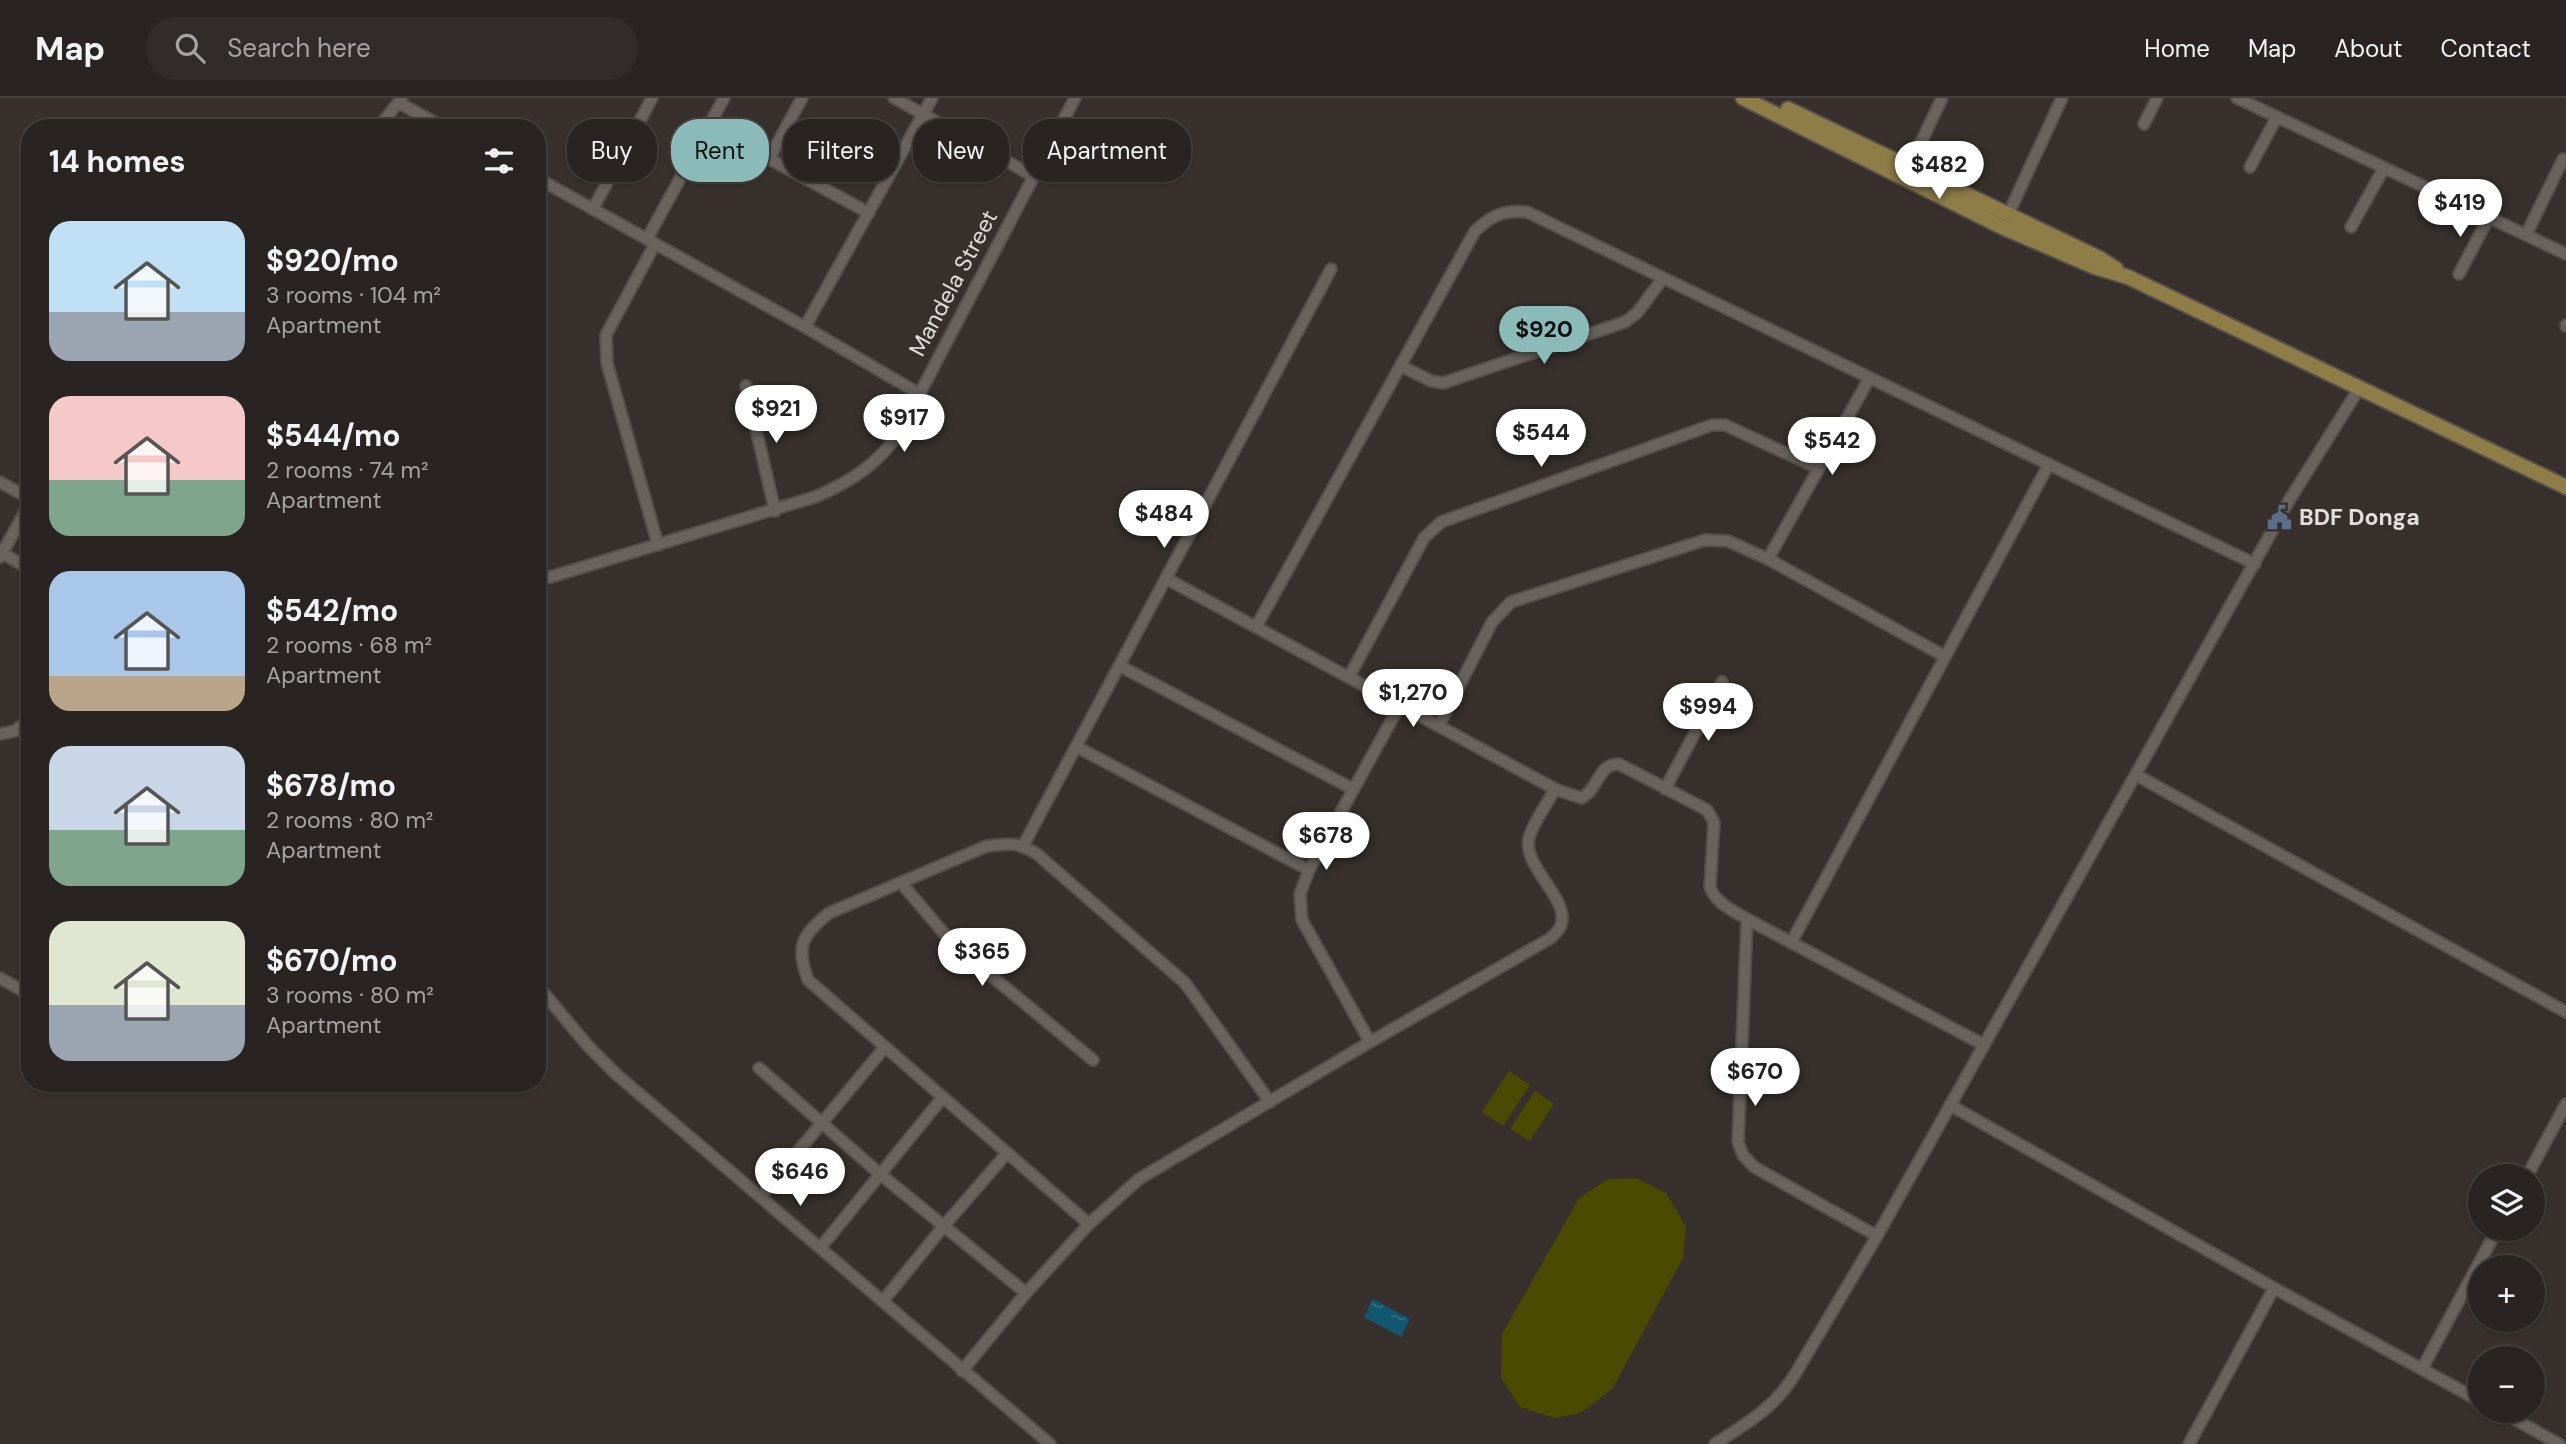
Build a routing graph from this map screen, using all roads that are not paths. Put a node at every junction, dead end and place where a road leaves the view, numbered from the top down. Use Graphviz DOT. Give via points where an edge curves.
graph roads {
  1 [pos="652,98"];
  2 [pos="724,98"];
  3 [pos="802,98"];
  4 [pos="894,98"];
  5 [pos="932,98"];
  6 [pos="1075,98"];
  7 [pos="1743,98"];
  8 [pos="1765,98"];
  9 [pos="1942,98"];
  10 [pos="2062,98"];
  11 [pos="2157,98"];
  12 [pos="2237,98"];
  13 [pos="401,100"];
  14 [pos="924,114"];
  15 [pos="2277,117"];
  16 [pos="385,119"];
  17 [pos="431,119"];
  18 [pos="713,119"];
  19 [pos="1064,119"];
  20 [pos="2144,124"];
  21 [pos="769,159"];
  22 [pos="2563,159"];
  23 [pos="2250,167"];
  24 [pos="2384,168"];
  25 [pos="1023,170"];
  26 [pos="1907,172"];
  27 [pos="681,182"];
  28 [pos="1030,182"];
  29 [pos="546,183"];
  30 [pos="593,209"];
  31 [pos="869,213"];
  32 [pos="2489,218"];
  33 [pos="2005,221"];
  34 [pos="2351,227"];
  35 [pos="2526,235"];
  36 [pos="651,242"];
  37 [pos="2566,254"];
  38 [pos="1331,268"];
  39 [pos="2459,274"];
  40 [pos="1662,278"];
  41 [pos="805,327"];
  42 [pos="1401,366"];
  43 [pos="1868,379"];
  44 [pos="746,386"];
  45 [pos="2360,387"];
  46 [pos="918,393"];
  47 [pos="2049,464"];
  48 [pos="1818,468"];
  49 [pos="0,482"];
  50 [pos="2566,486"];
  51 [pos="21,495"];
  52 [pos="775,511"];
  53 [pos="21,518"];
  54 [pos="659,545"];
  55 [pos="1,555"];
  56 [pos="1768,559"];
  57 [pos="2255,564"];
  58 [pos="21,565"];
  59 [pos="546,578"];
  60 [pos="1167,579"];
  61 [pos="1256,627"];
  62 [pos="1944,656"];
  63 [pos="1120,666"];
  64 [pos="1349,677"];
  65 [pos="1722,682"];
  66 [pos="1400,705"];
  67 [pos="1439,725"];
  68 [pos="21,726"];
  69 [pos="0,734"];
  70 [pos="1077,747"];
  71 [pos="2136,775"];
  72 [pos="1353,789"];
  73 [pos="1555,789"];
  74 [pos="1665,789"];
  75 [pos="1023,846"];
  76 [pos="1309,870"];
  77 [pos="902,884"];
  78 [pos="1747,919"];
  79 [pos="1791,943"];
  80 [pos="0,978"];
  81 [pos="21,989"];
  82 [pos="546,996"];
  83 [pos="2566,1012"];
  84 [pos="1370,1042"];
  85 [pos="1984,1045"];
  86 [pos="885,1047"];
  87 [pos="1093,1059"];
  88 [pos="759,1068"];
  89 [pos="943,1097"];
  90 [pos="1270,1102"];
  91 [pos="2566,1104"];
  92 [pos="1950,1105"];
  93 [pos="822,1124"];
  94 [pos="1007,1153"];
  95 [pos="2534,1164"];
  96 [pos="880,1174"];
  97 [pos="761,1196"];
  98 [pos="1089,1224"];
  99 [pos="943,1227"];
  100 [pos="1877,1236"];
  101 [pos="2491,1241"];
  102 [pos="821,1247"];
  103 [pos="2274,1288"];
  104 [pos="1027,1293"];
  105 [pos="883,1301"];
  106 [pos="2422,1369"];
  107 [pos="962,1371"];
  108 [pos="2468,1394"];
  109 [pos="2521,1423"];
  110 [pos="1050,1444"];
  111 [pos="1715,1444"];
  112 [pos="2189,1444"];
  113 [pos="2559,1444"];
  1 -- 30 [label="street"];
  2 -- 18 [label="street"];
  3 -- 21 [label="street"];
  4 -- 14 [label="street"];
  5 -- 14 [label="street"];
  6 -- 19 [label="street, Mandela Street"];
  7 -- 26 [label="main road"];
  8 -- 26 [label="main road"];
  9 -- 26 [label="street"];
  10 -- 33 [label="street"];
  11 -- 20 [label="street"];
  12 -- 15 [label="street"];
  13 -- 16 [label="street"];
  13 -- 17 [label="street"];
  14 -- 25 [label="street"];
  14 -- 31 [label="street"];
  15 -- 23 [label="street"];
  15 -- 24 [label="street"];
  21 -- 31 [label="street"];
  22 -- 35 [label="street"];
  24 -- 32 [label="street"];
  24 -- 34 [label="street"];
  26 -- 33 [label="main road"];
  27 -- 36 [label="street"];
  28 -- 46 [label="street, Mandela Street"];
  29 -- 30 [label="street"];
  30 -- 36 [label="street"];
  31 -- 41 [label="street"];
  32 -- 35 [label="street"];
  32 -- 39 [label="street"];
  33 -- 45 [label="main road" via="2095,267 2128,277"];
  35 -- 37 [label="street"];
  36 -- 41 [label="street"];
  36 -- 54 [label="street" via="605,345"];
  38 -- 60 [label="street"];
  40 -- 42 [label="street" via="1625,323 1443,383"];
  40 -- 42 [label="street" via="1527,212 1498,214 1475,232"];
  40 -- 43 [label="street"];
  41 -- 46 [label="street"];
  42 -- 61 [label="street"];
  43 -- 47 [label="street"];
  43 -- 48 [label="street"];
  44 -- 52 [label="street"];
  45 -- 50 [label="main road"];
  45 -- 57 [label="street"];
  46 -- 52 [label="street, Mandela Street" via="890,447 865,471 838,487"];
  47 -- 57 [label="street"];
  47 -- 62 [label="street"];
  48 -- 56 [label="street"];
  48 -- 64 [label="street" via="1726,425 1712,425 1441,522 1423,538"];
  49 -- 51 [label="street"];
  52 -- 54 [label="street, Mandela Street"];
  53 -- 55 [label="street"];
  54 -- 59 [label="street, Mandela Street"];
  55 -- 58 [label="street"];
  56 -- 62 [label="street"];
  56 -- 67 [label="street" via="1728,541 1705,540 1511,602 1492,622"];
  57 -- 71 [label="street"];
  60 -- 61 [label="street"];
  60 -- 63 [label="street"];
  61 -- 64 [label="street"];
  62 -- 79 [label="street"];
  63 -- 70 [label="street"];
  63 -- 72 [label="street"];
  64 -- 66 [label="street"];
  65 -- 74 [label="street"];
  66 -- 67 [label="street"];
  66 -- 72 [label="street"];
  67 -- 73 [label="street"];
  68 -- 69 [label="street"];
  70 -- 75 [label="street"];
  70 -- 76 [label="street"];
  71 -- 83 [label="street"];
  71 -- 85 [label="street"];
  72 -- 76 [label="street"];
  73 -- 74 [label="street" via="1581,798 1588,795 1610,764 1619,764"];
  73 -- 84 [label="street" via="1529,839 1531,856 1557,902 1561,927 1551,938"];
  74 -- 78 [label="street" via="1712,816 1712,896"];
  75 -- 77 [label="street" via="987,846"];
  75 -- 90 [label="street" via="1185,983"];
  76 -- 84 [label="street" via="1300,894 1302,920"];
  77 -- 86 [label="street" via="829,913 804,940 800,959 808,980"];
  77 -- 87 [label="street" via="953,944"];
  78 -- 79 [label="street"];
  78 -- 100 [label="street" via="1738,1142 1743,1155 1754,1167"];
  79 -- 85 [label="street"];
  80 -- 81 [label="street"];
  82 -- 97 [label="street" via="616,1073"];
  84 -- 90 [label="street"];
  85 -- 92 [label="street"];
  86 -- 89 [label="street"];
  86 -- 93 [label="street"];
  88 -- 93 [label="street"];
  89 -- 94 [label="street"];
  89 -- 96 [label="street"];
  90 -- 98 [label="street" via="1139,1179"];
  91 -- 95 [label="street"];
  92 -- 100 [label="street"];
  92 -- 103 [label="street"];
  93 -- 96 [label="street"];
  93 -- 97 [label="street"];
  94 -- 98 [label="street"];
  94 -- 99 [label="street"];
  96 -- 99 [label="street"];
  96 -- 102 [label="street"];
  97 -- 102 [label="street"];
  98 -- 104 [label="street"];
  99 -- 104 [label="street"];
  99 -- 105 [label="street"];
  100 -- 111 [label="street" via="1782,1396"];
  101 -- 106 [label="street"];
  102 -- 105 [label="street"];
  103 -- 106 [label="street"];
  103 -- 112 [label="street"];
  104 -- 107 [label="street"];
  105 -- 107 [label="street"];
  106 -- 108 [label="street"];
  107 -- 110 [label="street"];
  109 -- 113 [label="street"];
}
